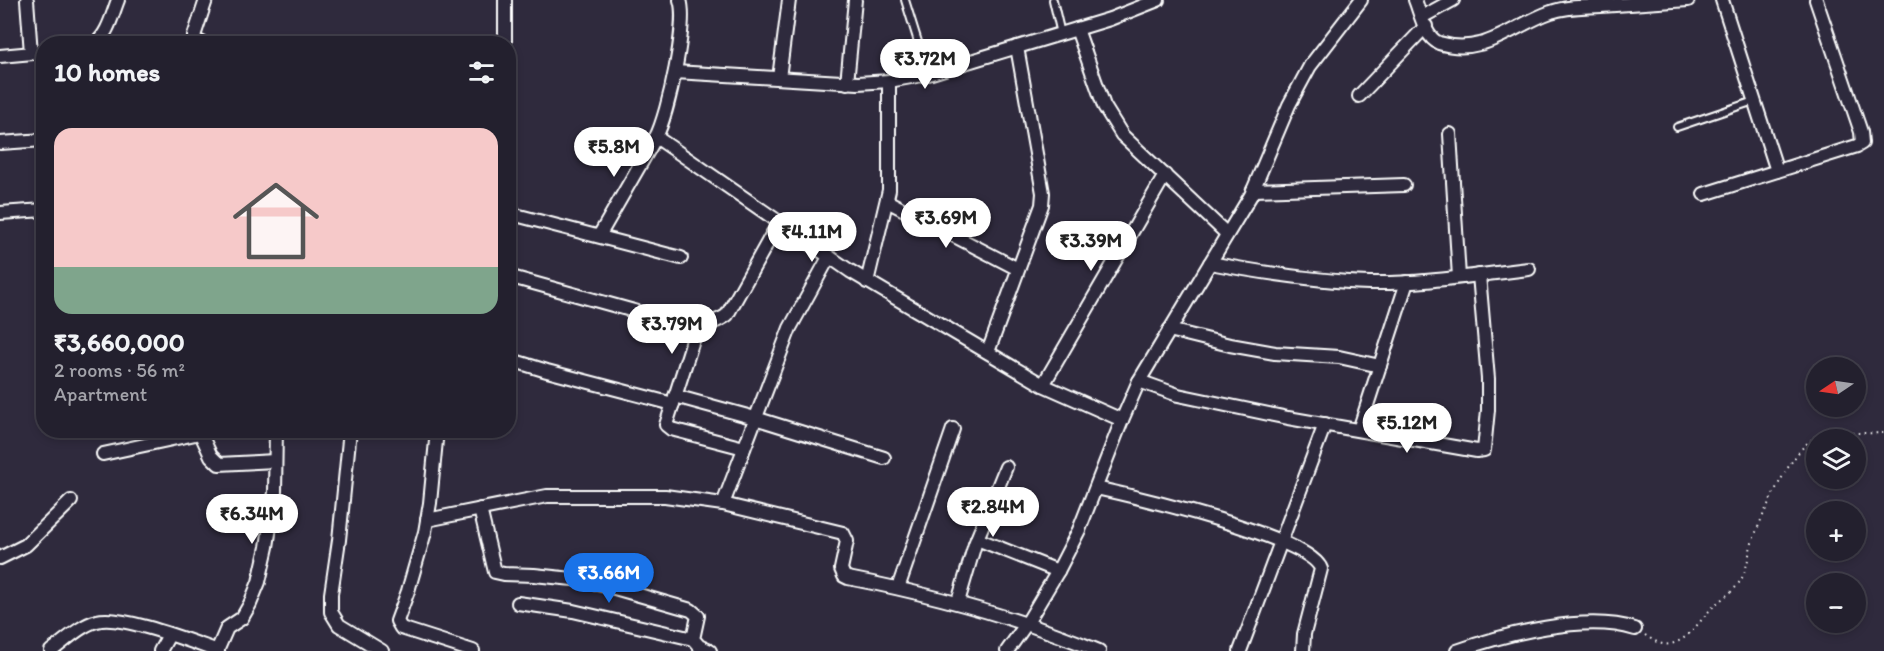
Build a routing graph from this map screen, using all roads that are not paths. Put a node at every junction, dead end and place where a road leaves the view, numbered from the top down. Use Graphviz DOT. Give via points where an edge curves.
graph roads {
  1 [pos="27,0"];
  2 [pos="118,0"];
  3 [pos="206,0"];
  4 [pos="505,0"];
  5 [pos="680,0"];
  6 [pos="789,0"];
  7 [pos="855,0"];
  8 [pos="905,0"];
  9 [pos="1053,0"];
  10 [pos="1158,0"];
  11 [pos="1360,0"];
  12 [pos="1414,0"];
  13 [pos="1453,0"];
  14 [pos="1688,0"];
  15 [pos="1722,0"];
  16 [pos="1816,0"];
  17 [pos="1424,22"];
  18 [pos="1077,29"];
  19 [pos="1061,34"];
  20 [pos="104,36"];
  21 [pos="194,36"];
  22 [pos="505,36"];
  23 [pos="36,43"];
  24 [pos="1017,47"];
  25 [pos="36,52"];
  26 [pos="0,56"];
  27 [pos="675,72"];
  28 [pos="928,74"];
  29 [pos="780,78"];
  30 [pos="889,81"];
  31 [pos="847,83"];
  32 [pos="1359,96"];
  33 [pos="1754,101"];
  34 [pos="1677,127"];
  35 [pos="1450,134"];
  36 [pos="656,137"];
  37 [pos="36,141"];
  38 [pos="0,143"];
  39 [pos="1777,171"];
  40 [pos="1165,175"];
  41 [pos="1404,185"];
  42 [pos="1253,190"];
  43 [pos="1704,194"];
  44 [pos="887,201"];
  45 [pos="36,211"];
  46 [pos="0,213"];
  47 [pos="516,215"];
  48 [pos="779,222"];
  49 [pos="1227,234"];
  50 [pos="599,236"];
  51 [pos="829,257"];
  52 [pos="681,258"];
  53 [pos="1210,263"];
  54 [pos="1018,269"];
  55 [pos="1529,270"];
  56 [pos="1479,275"];
  57 [pos="1459,277"];
  58 [pos="516,278"];
  59 [pos="867,282"];
  60 [pos="1407,282"];
  61 [pos="699,329"];
  62 [pos="1169,330"];
  63 [pos="988,352"];
  64 [pos="516,362"];
  65 [pos="1380,366"];
  66 [pos="1140,381"];
  67 [pos="1043,385"];
  68 [pos="674,400"];
  69 [pos="755,418"];
  70 [pos="1122,420"];
  71 [pos="1325,424"];
  72 [pos="953,429"];
  73 [pos="1359,430"];
  74 [pos="174,438"];
  75 [pos="203,438"];
  76 [pos="276,438"];
  77 [pos="349,438"];
  78 [pos="436,438"];
  79 [pos="744,448"];
  80 [pos="103,454"];
  81 [pos="884,458"];
  82 [pos="276,461"];
  83 [pos="1006,467"];
  84 [pos="1096,488"];
  85 [pos="71,501"];
  86 [pos="723,504"];
  87 [pos="480,509"];
  88 [pos="427,520"];
  89 [pos="976,539"];
  90 [pos="1281,542"];
  91 [pos="0,558"];
  92 [pos="1058,571"];
  93 [pos="898,588"];
  94 [pos="958,602"];
  95 [pos="518,603"];
  96 [pos="1028,623"];
  97 [pos="1635,629"];
  98 [pos="169,635"];
  99 [pos="693,639"];
  100 [pos="51,651"];
  101 [pos="160,651"];
  102 [pos="218,651"];
  103 [pos="382,651"];
  104 [pos="473,651"];
  105 [pos="710,651"];
  106 [pos="1007,651"];
  107 [pos="1099,651"];
  108 [pos="1240,651"];
  109 [pos="1303,651"];
  110 [pos="1457,651"];
  1 -- 23 [label="street"];
  2 -- 20 [label="street"];
  3 -- 21 [label="street"];
  4 -- 22 [label="street"];
  5 -- 27 [label="street" via="683,11"];
  6 -- 29 [label="street"];
  7 -- 31 [label="street"];
  8 -- 28 [label="lane"];
  9 -- 19 [label="lane"];
  10 -- 18 [label="street"];
  11 -- 42 [label="street" via="1310,66"];
  12 -- 17 [label="street"];
  13 -- 17 [label="street"];
  14 -- 17 [label="street" via="1552,11 1493,40 1469,46 1440,43 1430,35"];
  15 -- 33 [label="street"];
  16 -- 39 [label="street" via="1862,132 1862,143"];
  17 -- 32 [label="street"];
  18 -- 19 [label="street"];
  18 -- 40 [label="street" via="1112,121"];
  19 -- 24 [label="street"];
  24 -- 28 [label="street"];
  24 -- 54 [label="street" via="1043,193"];
  25 -- 26 [label="street"];
  27 -- 29 [label="street"];
  27 -- 36 [label="street" via="667,111"];
  28 -- 30 [label="street"];
  29 -- 31 [label="street"];
  30 -- 31 [label="street"];
  30 -- 44 [label="street"];
  33 -- 34 [label="lane"];
  33 -- 39 [label="street"];
  35 -- 57 [label="street"];
  36 -- 48 [label="street"];
  36 -- 50 [label="street"];
  37 -- 38 [label="street"];
  39 -- 43 [label="street"];
  40 -- 49 [label="street"];
  40 -- 67 [label="street"];
  41 -- 42 [label="street"];
  42 -- 49 [label="street"];
  44 -- 54 [label="street"];
  44 -- 59 [label="street"];
  45 -- 46 [label="street"];
  47 -- 50 [label="street"];
  48 -- 51 [label="street"];
  48 -- 61 [label="street" via="727,315"];
  49 -- 53 [label="street"];
  50 -- 52 [label="street"];
  51 -- 59 [label="street"];
  51 -- 69 [label="street" via="790,328"];
  53 -- 60 [label="street" via="1281,276"];
  53 -- 62 [label="street"];
  54 -- 63 [label="street"];
  55 -- 56 [label="street"];
  56 -- 57 [label="street"];
  56 -- 73 [label="street" via="1488,379 1484,450"];
  57 -- 60 [label="street"];
  58 -- 61 [label="street"];
  59 -- 63 [label="street"];
  60 -- 65 [label="street"];
  61 -- 68 [label="street"];
  62 -- 65 [label="street" via="1275,353 1339,357"];
  62 -- 66 [label="street"];
  63 -- 67 [label="street"];
  64 -- 68 [label="street"];
  65 -- 73 [label="street"];
  66 -- 70 [label="street"];
  66 -- 71 [label="street" via="1178,394"];
  67 -- 70 [label="street"];
  68 -- 69 [label="street"];
  68 -- 79 [label="street" via="666,425 671,429"];
  69 -- 79 [label="street"];
  69 -- 81 [label="street"];
  70 -- 84 [label="street"];
  71 -- 73 [label="street"];
  71 -- 90 [label="street"];
  72 -- 93 [label="street"];
  74 -- 80 [label="street"];
  75 -- 82 [label="street" via="219,464"];
  76 -- 82 [label="street"];
  77 -- 103 [label="street" via="330,604 339,625"];
  78 -- 88 [label="street"];
  79 -- 86 [label="street"];
  82 -- 102 [label="street" via="267,547 259,582 242,618 227,628"];
  83 -- 89 [label="street"];
  84 -- 90 [label="street" via="1203,514"];
  84 -- 92 [label="street"];
  85 -- 91 [label="street" via="26,545"];
  86 -- 87 [label="street" via="664,496 594,495 547,496"];
  86 -- 93 [label="street" via="843,533 847,541 841,569 844,576"];
  87 -- 88 [label="street"];
  87 -- 99 [label="street" via="495,572 611,586 691,610 698,616"];
  88 -- 104 [label="street" via="398,625"];
  89 -- 92 [label="street"];
  89 -- 94 [label="street"];
  90 -- 108 [label="street"];
  90 -- 109 [label="street" via="1316,560 1321,569"];
  92 -- 96 [label="street"];
  93 -- 94 [label="street"];
  94 -- 96 [label="street"];
  95 -- 99 [label="street" via="573,611"];
  96 -- 106 [label="street"];
  96 -- 107 [label="street"];
  97 -- 110 [label="street" via="1572,625 1529,631"];
  98 -- 100 [label="street" via="122,620 103,620 87,625"];
  98 -- 101 [label="street"];
  98 -- 102 [label="street"];
  99 -- 105 [label="street"];
}
